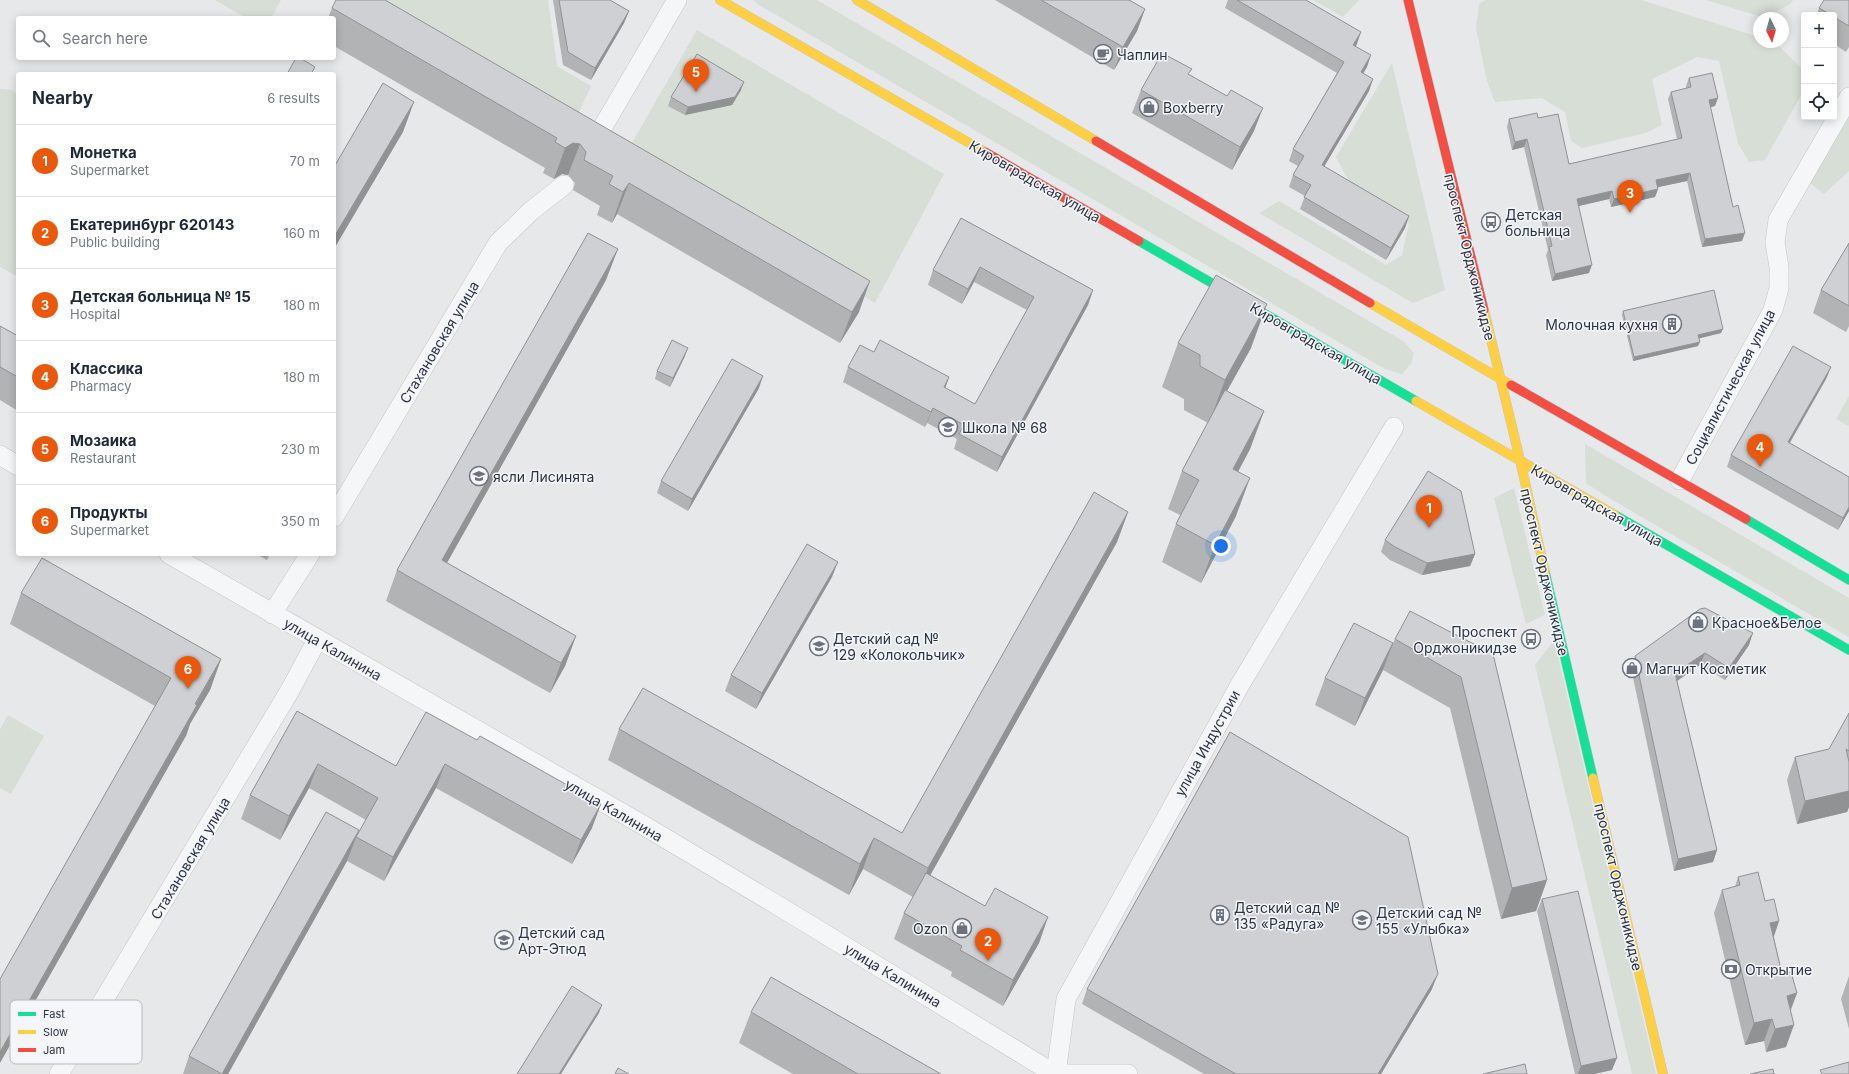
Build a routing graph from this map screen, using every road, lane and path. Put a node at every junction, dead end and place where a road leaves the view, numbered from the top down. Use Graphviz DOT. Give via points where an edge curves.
graph roads {
  1 [pos="677,0"];
  2 [pos="720,0"];
  3 [pos="856,0"];
  4 [pos="1408,0"];
  5 [pos="1849,97"];
  6 [pos="594,142"];
  7 [pos="564,185"];
  8 [pos="1499,377"];
  9 [pos="1394,427"];
  10 [pos="0,455"];
  11 [pos="1520,460"];
  12 [pos="16,465"];
  13 [pos="1680,480"];
  14 [pos="336,514"];
  15 [pos="172,556"];
  16 [pos="309,556"];
  17 [pos="1849,580"];
  18 [pos="272,614"];
  19 [pos="317,640"];
  20 [pos="1849,650"];
  21 [pos="104,1000"];
  22 [pos="65,1064"];
  23 [pos="59,1074"];
  24 [pos="1055,1074"];
  25 [pos="1063,1074"];
  26 [pos="1128,1074"];
  27 [pos="1663,1074"];
  1 -- 6 [label="street"];
  2 -- 11 [label="main road, Кировградская улица"];
  3 -- 8 [label="main road"];
  4 -- 8 [label="main road, проспект Орджоникидзе"];
  5 -- 13 [label="street, Социалистическая улица" via="1778,220 1775,243 1779,288 1773,310"];
  7 -- 14 [label="street, Стахановская улица" via="531,211 498,243"];
  8 -- 11 [label="main road, проспект Орджоникидзе"];
  8 -- 13 [label="main road"];
  9 -- 24 [label="street, улица Индустрии" via="1241,683 1066,999"];
  10 -- 12 [label="street"];
  11 -- 20 [label="main road, Кировградская улица"];
  11 -- 27 [label="main road, проспект Орджоникидзе"];
  13 -- 17 [label="main road"];
  15 -- 18 [label="street, улица Калинина"];
  16 -- 18 [label="street"];
  18 -- 19 [label="street, улица Калинина"];
  19 -- 21 [label="street, Стахановская улица" via="289,692"];
  19 -- 24 [label="street, улица Калинина" via="656,833"];
  22 -- 23 [label="street, Стахановская улица"];
  25 -- 26 [label="street"];
}
